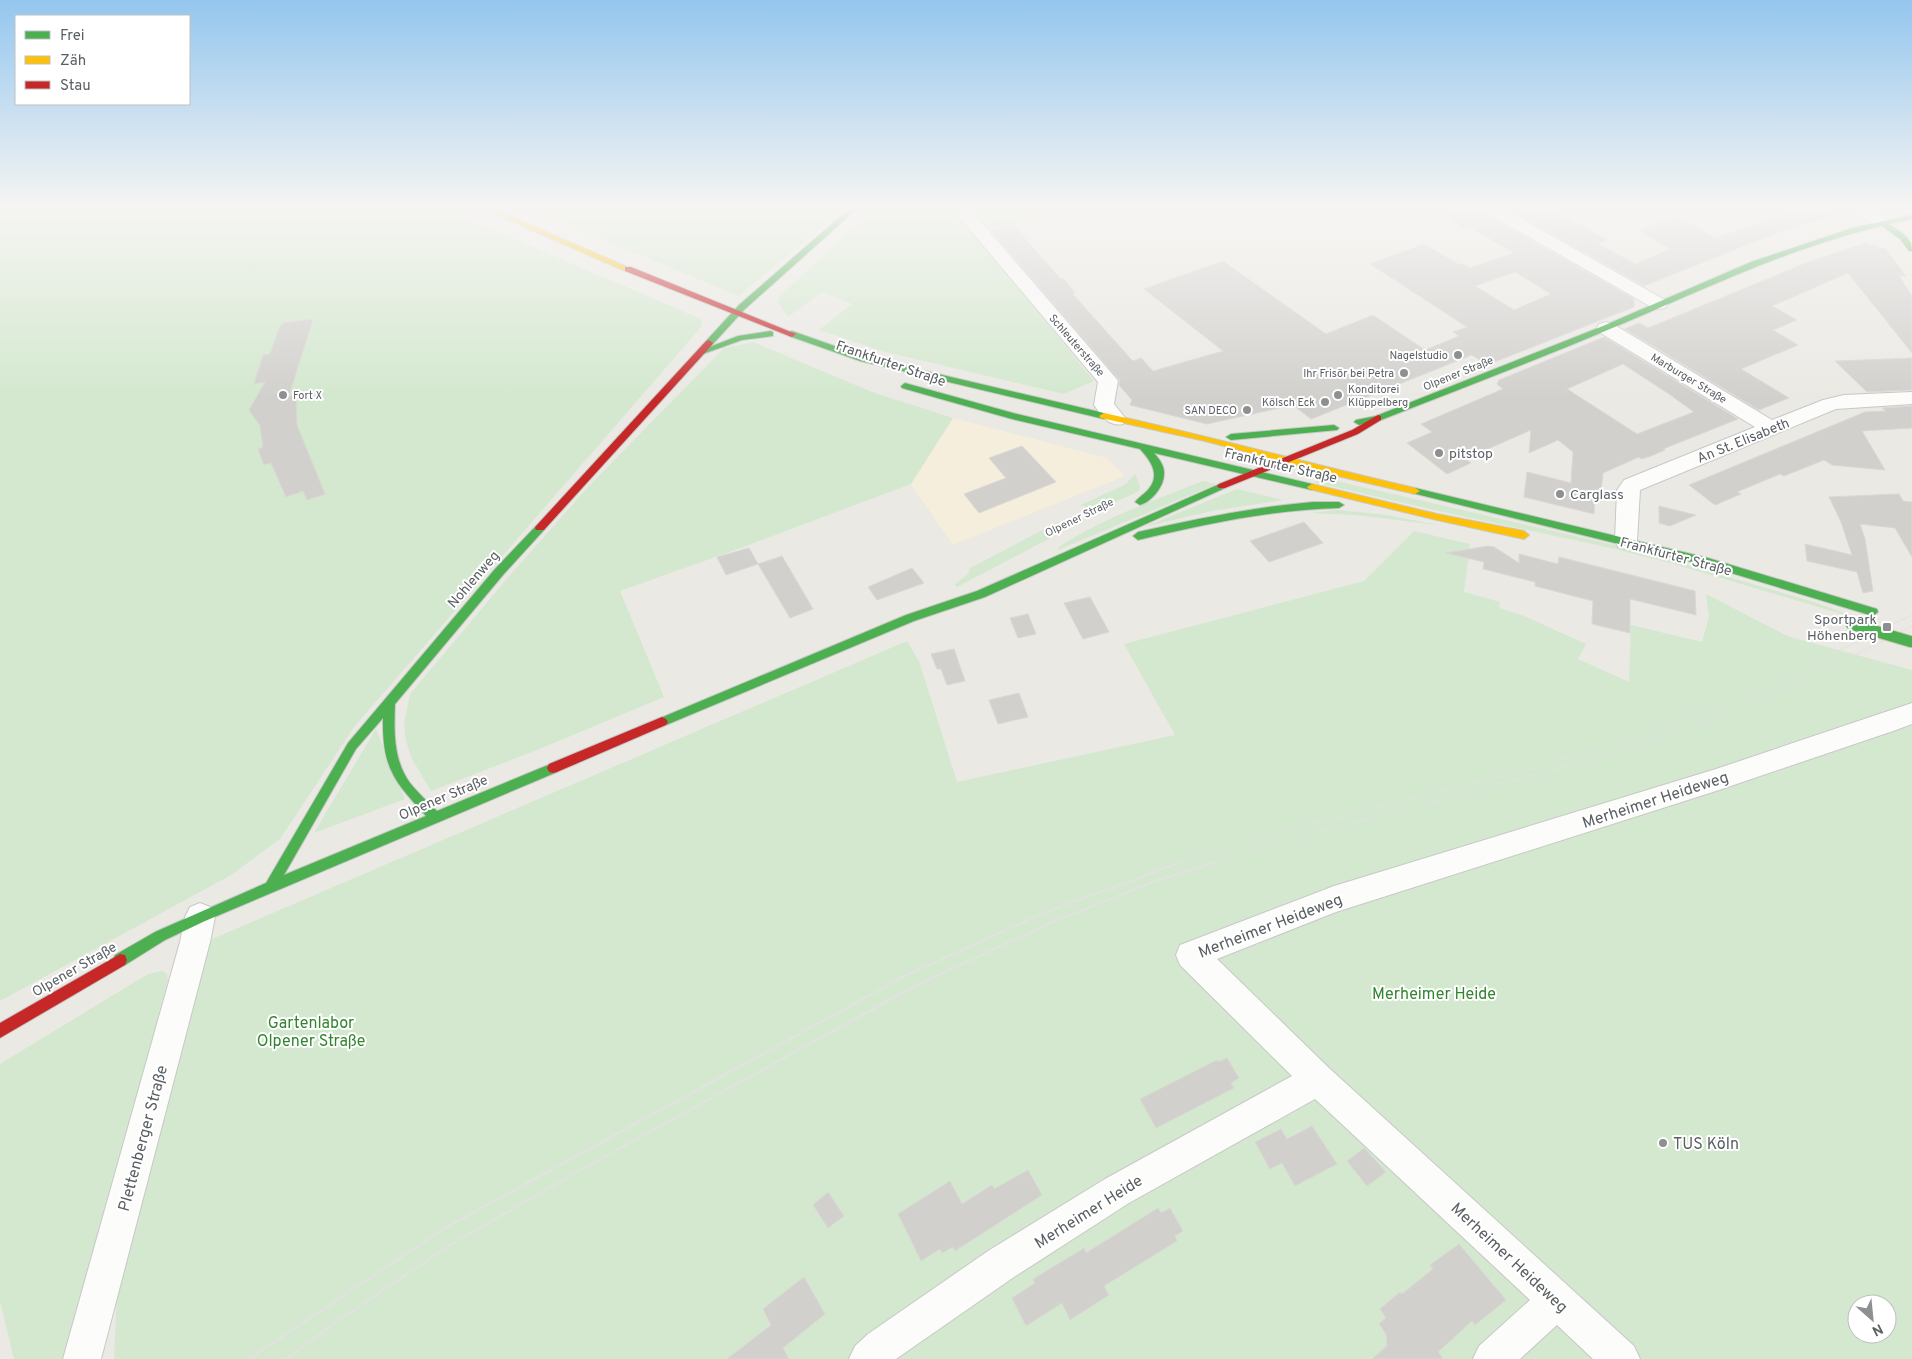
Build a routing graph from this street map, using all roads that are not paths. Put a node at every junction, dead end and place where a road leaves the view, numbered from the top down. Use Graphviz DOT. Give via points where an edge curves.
graph roads {
  1 [pos="634,271"];
  2 [pos="781,271"];
  3 [pos="1014,271"];
  4 [pos="1602,271"];
  5 [pos="1736,271"];
  6 [pos="761,289"];
  7 [pos="1659,304"];
  8 [pos="735,314"];
  9 [pos="1606,328"];
  10 [pos="774,331"];
  11 [pos="702,351"];
  12 [pos="865,371"];
  13 [pos="892,381"];
  14 [pos="1912,398"];
  15 [pos="1378,418"];
  16 [pos="1116,419"];
  17 [pos="1334,428"];
  18 [pos="1772,429"];
  19 [pos="1355,432"];
  20 [pos="1205,438"];
  21 [pos="1142,446"];
  22 [pos="1352,447"];
  23 [pos="1265,454"];
  24 [pos="1287,460"];
  25 [pos="1228,467"];
  26 [pos="1361,468"];
  27 [pos="1253,474"];
  28 [pos="1205,476"];
  29 [pos="1381,483"];
  30 [pos="1168,491"];
  31 [pos="1140,502"];
  32 [pos="1126,508"];
  33 [pos="1437,517"];
  34 [pos="1532,537"];
  35 [pos="1626,541"];
  36 [pos="1087,546"];
  37 [pos="962,588"];
  38 [pos="1877,613"];
  39 [pos="910,618"];
  40 [pos="1847,622"];
  41 [pos="1912,642"];
  42 [pos="389,702"];
  43 [pos="1912,713"];
  44 [pos="434,817"];
  45 [pos="271,886"];
  46 [pos="200,916"];
  47 [pos="0,1031"];
  48 [pos="1318,1078"];
  49 [pos="1557,1300"];
  50 [pos="82,1359"];
  51 [pos="868,1359"];
  52 [pos="1492,1359"];
  53 [pos="1621,1359"];
  1 -- 8 [label="main road, Frankfurter Straße" via="697,303"];
  2 -- 6 [label="main road, Nohlenweg"];
  3 -- 16 [label="street, Schleuterstraße" via="1108,381 1104,405"];
  4 -- 7 [label="street"];
  5 -- 7 [label="main road, Olpener Straße"];
  6 -- 8 [label="main road, Nohlenweg"];
  6 -- 10 [label="main road"];
  7 -- 9 [label="main road, Olpener Straße"];
  8 -- 10 [label="main road, Frankfurter Straße"];
  8 -- 11 [label="main road, Nohlenweg"];
  9 -- 15 [label="main road, Olpener Straße"];
  9 -- 18 [label="street, Marburger Straße"];
  10 -- 11 [label="main road"];
  10 -- 12 [label="main road, Frankfurter Straße" via="810,352"];
  10 -- 16 [label="main road, Frankfurter Straße" via="863,358"];
  11 -- 42 [label="main road, Nohlenweg" via="499,572"];
  13 -- 21 [label="main road, Frankfurter Straße" via="1012,416"];
  14 -- 18 [label="street, An St. Elisabeth" via="1830,404"];
  15 -- 17 [label="main road, Olpener Straße"];
  15 -- 19 [label="main road, Olpener Straße"];
  16 -- 20 [label="main road, Frankfurter Straße"];
  17 -- 20 [label="main road"];
  17 -- 23 [label="main road, Olpener Straße"];
  18 -- 35 [label="street, An St. Elisabeth" via="1632,485 1628,490"];
  19 -- 22 [label="main road"];
  19 -- 24 [label="main road, Olpener Straße"];
  20 -- 23 [label="main road, Frankfurter Straße"];
  21 -- 25 [label="main road, Frankfurter Straße"];
  21 -- 31 [label="main road" via="1160,465 1161,475 1155,490"];
  23 -- 24 [label="main road, Frankfurter Straße"];
  23 -- 25 [label="main road, Olpener Straße"];
  24 -- 27 [label="main road, Olpener Straße"];
  24 -- 29 [label="main road, Frankfurter Straße"];
  25 -- 27 [label="main road, Frankfurter Straße"];
  25 -- 28 [label="main road, Olpener Straße"];
  26 -- 29 [label="main road"];
  27 -- 33 [label="main road, Frankfurter Straße"];
  27 -- 36 [label="main road, Olpener Straße" via="1181,502"];
  29 -- 35 [label="main road, Frankfurter Straße"];
  30 -- 31 [label="main road, Olpener Straße"];
  31 -- 32 [label="main road, Olpener Straße"];
  33 -- 34 [label="main road, Frankfurter Straße"];
  33 -- 36 [label="main road" via="1360,506 1301,504 1234,513"];
  35 -- 38 [label="main road, Frankfurter Straße"];
  36 -- 39 [label="main road, Olpener Straße" via="981,594"];
  37 -- 39 [label="main road, Olpener Straße"];
  39 -- 44 [label="main road, Olpener Straße"];
  40 -- 41 [label="main road, bridge"];
  42 -- 44 [label="main road" via="388,735 394,761 404,783"];
  42 -- 45 [label="main road, Nohlenweg" via="352,746"];
  43 -- 48 [label="street, Merheimer Heideweg" via="1716,780 1334,899 1191,955"];
  44 -- 45 [label="main road, Olpener Straße"];
  45 -- 46 [label="main road, Olpener Straße"];
  46 -- 47 [label="main road, Olpener Straße" via="160,936"];
  46 -- 50 [label="street, Plettenberger Straße"];
  48 -- 49 [label="street, Merheimer Heideweg"];
  48 -- 51 [label="street, Merheimer Heide" via="1117,1191 993,1270"];
  49 -- 52 [label="street"];
  49 -- 53 [label="street, Merheimer Heideweg"];
}
